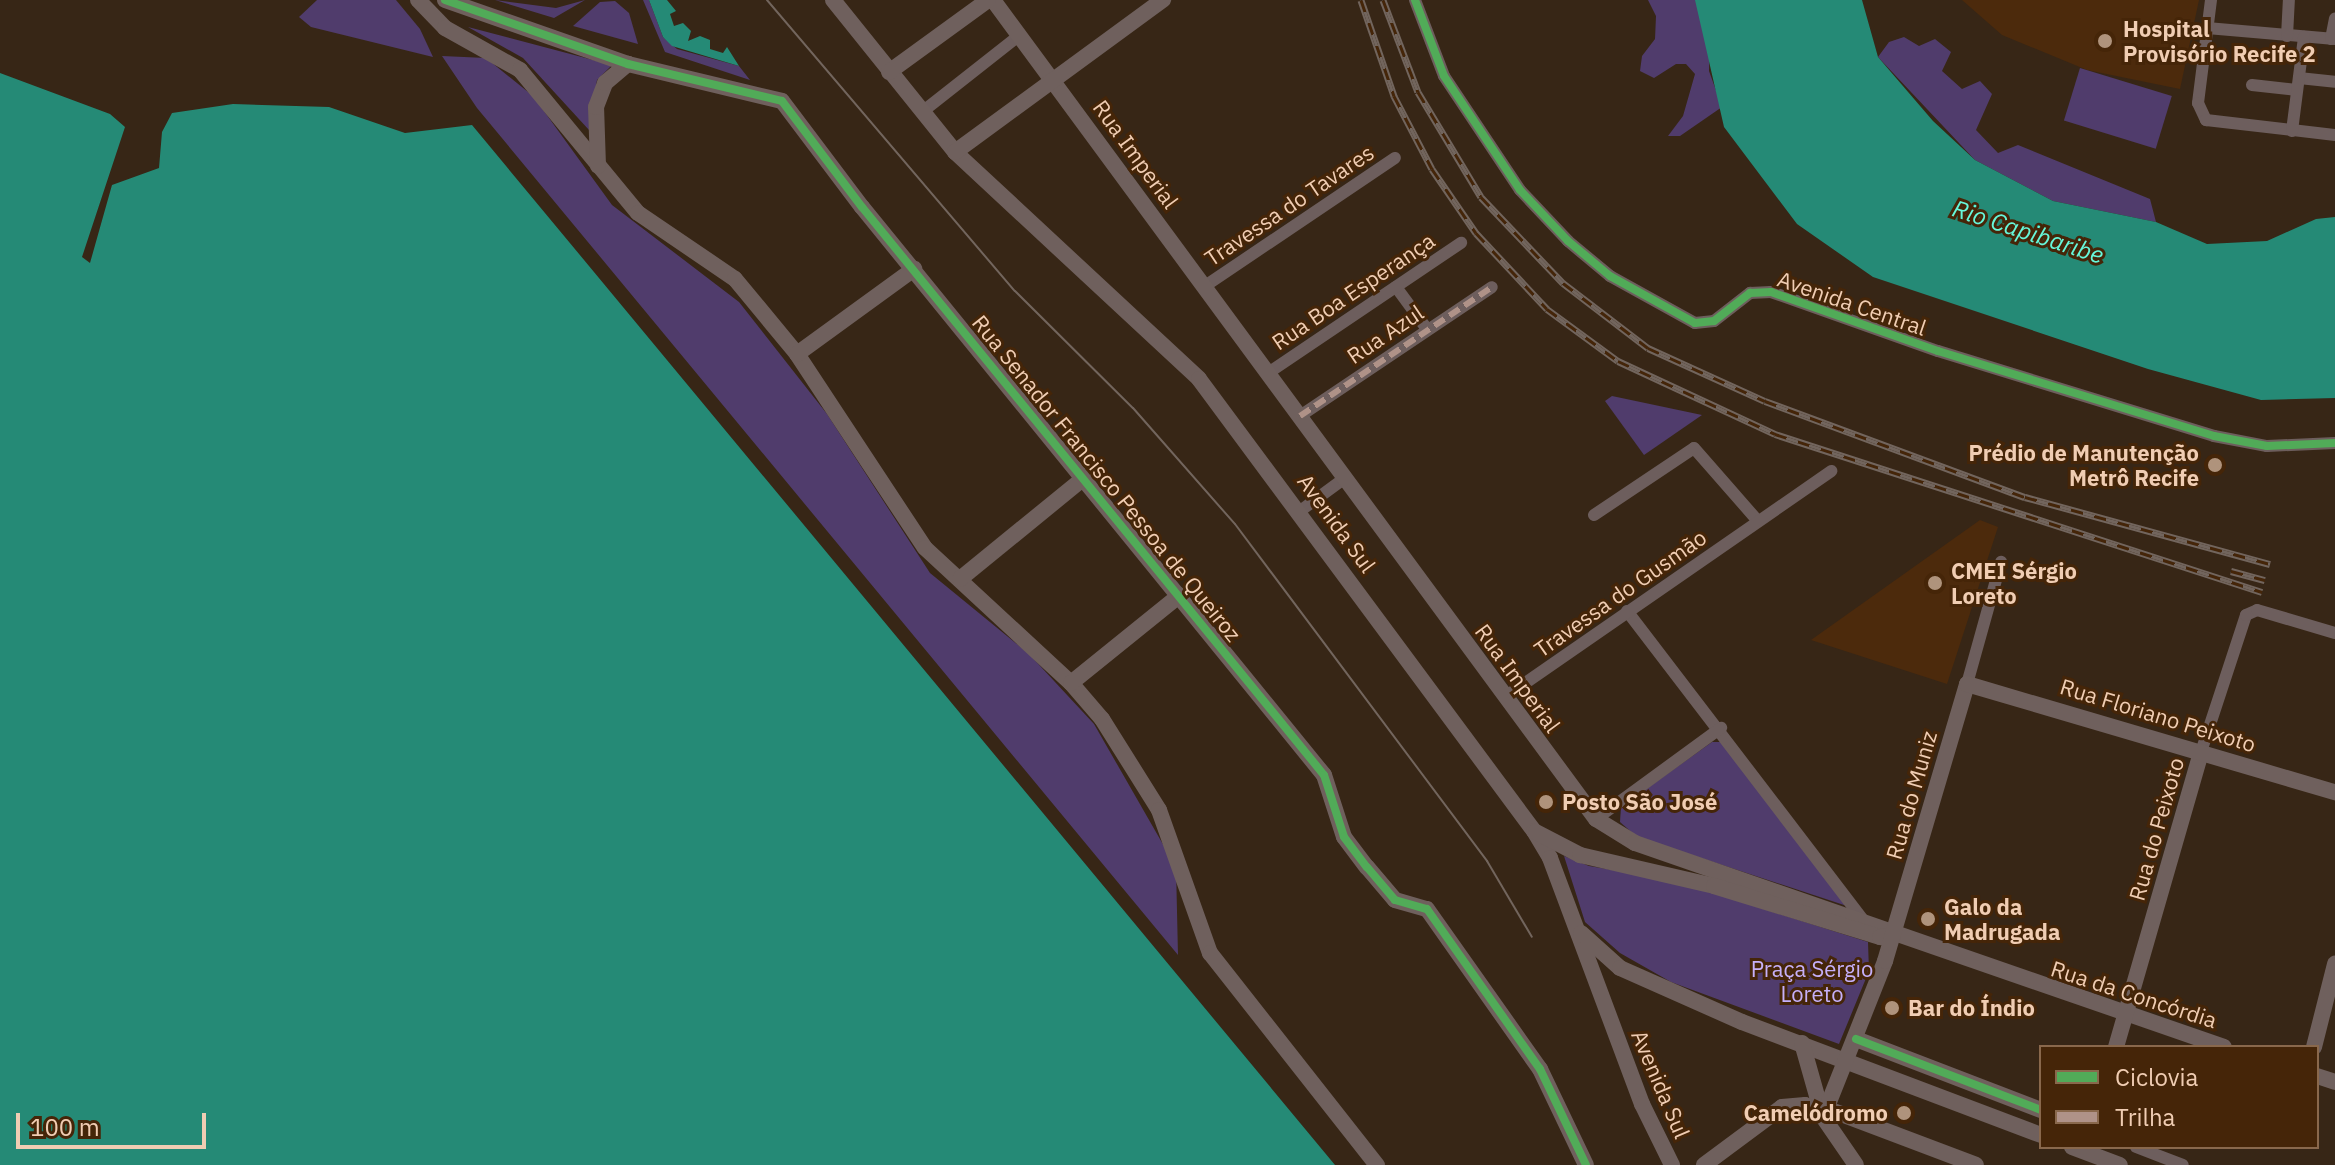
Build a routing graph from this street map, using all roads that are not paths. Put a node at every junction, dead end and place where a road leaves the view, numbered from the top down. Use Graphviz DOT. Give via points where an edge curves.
graph roads {
  1 [pos="418,0"];
  2 [pos="445,0"];
  3 [pos="833,0"];
  4 [pos="990,0"];
  5 [pos="1163,0"];
  6 [pos="1415,0"];
  7 [pos="2211,0"];
  8 [pos="2289,0"];
  9 [pos="2335,18"];
  10 [pos="2207,28"];
  11 [pos="1020,35"];
  12 [pos="2287,36"];
  13 [pos="2304,37"];
  14 [pos="2333,39"];
  15 [pos="628,64"];
  16 [pos="889,72"];
  17 [pos="1054,79"];
  18 [pos="2335,82"];
  19 [pos="2298,84"];
  20 [pos="2252,85"];
  21 [pos="922,112"];
  22 [pos="2292,131"];
  23 [pos="2335,135"];
  24 [pos="955,152"];
  25 [pos="1395,158"];
  26 [pos="598,166"];
  27 [pos="1461,243"];
  28 [pos="914,269"];
  29 [pos="1205,286"];
  30 [pos="1396,287"];
  31 [pos="1492,287"];
  32 [pos="1427,329"];
  33 [pos="797,354"];
  34 [pos="1268,373"];
  35 [pos="1300,416"];
  36 [pos="2335,443"];
  37 [pos="1831,471"];
  38 [pos="1084,478"];
  39 [pos="1345,478"];
  40 [pos="1300,511"];
  41 [pos="1594,515"];
  42 [pos="1758,521"];
  43 [pos="2001,562"];
  44 [pos="960,579"];
  45 [pos="1180,595"];
  46 [pos="1627,611"];
  47 [pos="2335,633"];
  48 [pos="1071,683"];
  49 [pos="1967,684"];
  50 [pos="1505,697"];
  51 [pos="1721,728"];
  52 [pos="2201,752"];
  53 [pos="2335,792"];
  54 [pos="1596,819"];
  55 [pos="1534,831"];
  56 [pos="1902,904"];
  57 [pos="1574,926"];
  58 [pos="1869,926"];
  59 [pos="1893,936"];
  60 [pos="2335,964"];
  61 [pos="2125,1015"];
  62 [pos="1856,1039"];
  63 [pos="1802,1043"];
  64 [pos="2117,1045"];
  65 [pos="2218,1045"];
  66 [pos="2315,1045"];
  67 [pos="1844,1060"];
  68 [pos="2039,1109"];
  69 [pos="1826,1113"];
  70 [pos="2039,1134"];
  71 [pos="2141,1149"];
  72 [pos="2082,1153"];
  73 [pos="1377,1165"];
  74 [pos="1586,1165"];
  75 [pos="1672,1165"];
  76 [pos="1704,1165"];
  77 [pos="1856,1165"];
  78 [pos="1976,1165"];
  79 [pos="2120,1165"];
  80 [pos="2183,1165"];
  1 -- 26 [label="main road" via="445,28 520,70"];
  2 -- 15 [label="main road, Rua Senador Francisco Pessoa de Queiroz"];
  3 -- 16 [label="main road, Avenida Sul"];
  4 -- 11 [label="main road, Rua Imperial"];
  4 -- 16 [label="main road"];
  5 -- 17 [label="main road"];
  6 -- 36 [label="street, Avenida Central" via="1444,76 1520,190 1568,241 1645,296 1706,323 1743,297 1771,292 2214,436 2267,446"];
  7 -- 10 [label="street"];
  8 -- 12 [label="street"];
  9 -- 14 [label="street"];
  10 -- 12 [label="street"];
  10 -- 22 [label="street" via="2198,103 2206,120"];
  11 -- 17 [label="main road, Rua Imperial"];
  11 -- 21 [label="street"];
  12 -- 13 [label="street"];
  13 -- 14 [label="street"];
  13 -- 19 [label="street"];
  15 -- 26 [label="main road" via="605,83 596,107"];
  15 -- 28 [label="main road, Rua Senador Francisco Pessoa de Queiroz" via="782,101"];
  16 -- 21 [label="main road, Avenida Sul"];
  17 -- 24 [label="main road"];
  17 -- 29 [label="main road, Rua Imperial"];
  18 -- 19 [label="street"];
  19 -- 20 [label="street"];
  19 -- 22 [label="street"];
  21 -- 24 [label="main road, Avenida Sul"];
  22 -- 23 [label="street"];
  24 -- 40 [label="main road, Avenida Sul" via="1199,379"];
  25 -- 29 [label="street, Travessa do Tavares"];
  26 -- 33 [label="main road" via="638,213 735,279"];
  27 -- 30 [label="street, Rua Boa Esperança"];
  28 -- 33 [label="main road"];
  28 -- 38 [label="main road, Rua Senador Francisco Pessoa de Queiroz"];
  29 -- 34 [label="main road, Rua Imperial"];
  30 -- 32 [label="street"];
  30 -- 34 [label="street, Rua Boa Esperança"];
  31 -- 32 [label="street, Rua Azul"];
  32 -- 35 [label="street, Rua Azul"];
  33 -- 44 [label="main road" via="925,548"];
  34 -- 35 [label="main road, Rua Imperial"];
  35 -- 39 [label="main road, Rua Imperial"];
  37 -- 42 [label="street, Travessa do Gusmão"];
  38 -- 44 [label="main road"];
  38 -- 45 [label="main road, Rua Senador Francisco Pessoa de Queiroz"];
  39 -- 40 [label="street"];
  39 -- 50 [label="main road, Rua Imperial"];
  40 -- 55 [label="main road, Avenida Sul"];
  41 -- 42 [label="street" via="1694,448"];
  42 -- 46 [label="street, Travessa do Gusmão"];
  43 -- 49 [label="street, Rua do Muniz"];
  44 -- 48 [label="main road"];
  45 -- 48 [label="main road"];
  45 -- 74 [label="main road, Rua Senador Francisco Pessoa de Queiroz" via="1324,775 1344,837 1367,867 1395,900 1427,909 1540,1069"];
  46 -- 50 [label="street, Travessa do Gusmão"];
  46 -- 51 [label="street"];
  47 -- 52 [label="street, Rua do Peixoto" via="2257,610 2241,623"];
  48 -- 73 [label="main road" via="1127,754 1159,810 1210,953"];
  49 -- 52 [label="main road, Rua Floriano Peixoto"];
  49 -- 56 [label="main road, Rua do Muniz"];
  50 -- 54 [label="main road, Rua Imperial"];
  51 -- 54 [label="street"];
  51 -- 58 [label="street"];
  52 -- 53 [label="main road, Rua Floriano Peixoto"];
  52 -- 61 [label="main road, Rua do Peixoto"];
  54 -- 58 [label="main road, Rua Imperial" via="1635,843"];
  55 -- 57 [label="main road, Avenida Sul" via="1550,858"];
  55 -- 58 [label="main road, Rua Imperial" via="1580,855"];
  56 -- 58 [label="main road"];
  56 -- 59 [label="main road, Rua do Muniz"];
  57 -- 63 [label="main road" via="1620,968"];
  57 -- 75 [label="main road, Avenida Sul"];
  58 -- 59 [label="main road, Rua Imperial"];
  59 -- 61 [label="main road, Rua da Concórdia"];
  59 -- 62 [label="main road, Rua do Muniz"];
  60 -- 66 [label="main road"];
  61 -- 64 [label="main road, Rua do Peixoto"];
  61 -- 65 [label="main road, Rua da Concórdia"];
  62 -- 67 [label="main road"];
  62 -- 68 [label="main road"];
  63 -- 67 [label="main road"];
  63 -- 69 [label="main road"];
  67 -- 69 [label="main road"];
  67 -- 70 [label="main road"];
  69 -- 76 [label="main road" via="1805,1105 1782,1107"];
  69 -- 77 [label="main road"];
  69 -- 78 [label="main road"];
  71 -- 80 [label="street"];
  72 -- 79 [label="main road"];
}
